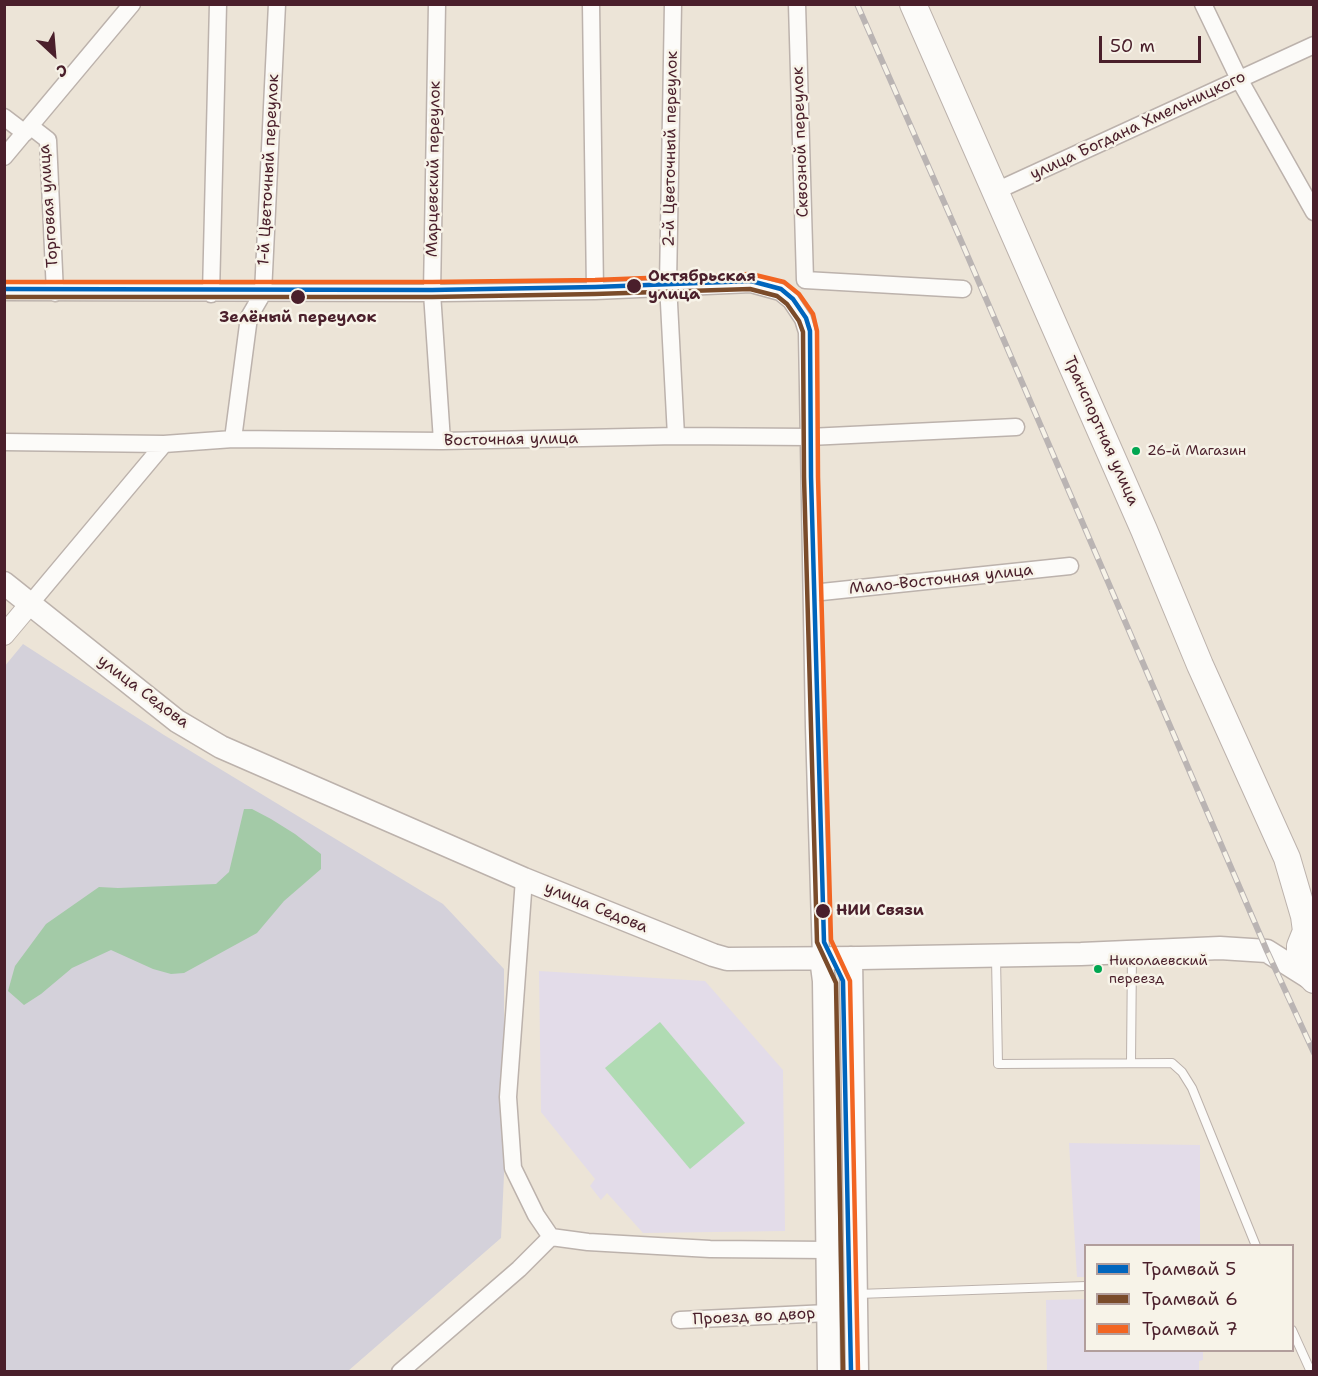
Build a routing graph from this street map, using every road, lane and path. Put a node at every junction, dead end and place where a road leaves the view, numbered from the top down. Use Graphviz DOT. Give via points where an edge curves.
graph roads {
  1 [pos="132,4"];
  2 [pos="218,4"];
  3 [pos="277,4"];
  4 [pos="437,4"];
  5 [pos="591,4"];
  6 [pos="673,4"];
  7 [pos="797,4"];
  8 [pos="913,4"];
  9 [pos="1203,4"];
  10 [pos="1314,45"];
  11 [pos="1239,79"];
  12 [pos="4,117"];
  13 [pos="28,129"];
  14 [pos="4,157"];
  15 [pos="996,191"];
  16 [pos="1314,212"];
  17 [pos="668,287"];
  18 [pos="963,289"];
  19 [pos="595,291"];
  20 [pos="4,292"];
  21 [pos="263,292"];
  22 [pos="55,293"];
  23 [pos="432,293"];
  24 [pos="211,294"];
  25 [pos="1017,428"];
  26 [pos="676,436"];
  27 [pos="809,437"];
  28 [pos="233,439"];
  29 [pos="442,441"];
  30 [pos="4,442"];
  31 [pos="164,444"];
  32 [pos="1070,566"];
  33 [pos="4,583"];
  34 [pos="812,593"];
  35 [pos="30,604"];
  36 [pos="4,635"];
  37 [pos="1287,858"];
  38 [pos="524,879"];
  39 [pos="1314,884"];
  40 [pos="1310,928"];
  41 [pos="1267,951"];
  42 [pos="1132,952"];
  43 [pos="996,955"];
  44 [pos="821,958"];
  45 [pos="851,958"];
  46 [pos="1312,979"];
  47 [pos="1131,1063"];
  48 [pos="551,1237"];
  49 [pos="1256,1244"];
  50 [pos="828,1250"];
  51 [pos="1084,1286"];
  52 [pos="856,1294"];
  53 [pos="828,1313"];
  54 [pos="680,1320"];
  55 [pos="1294,1332"];
  56 [pos="400,1371"];
  57 [pos="829,1371"];
  58 [pos="857,1371"];
  59 [pos="1311,1371"];
  1 -- 13 [label="street"];
  2 -- 24 [label="street"];
  3 -- 21 [label="street, 1-й Цветочный переулок"];
  4 -- 23 [label="street, Марцевский переулок"];
  5 -- 19 [label="street"];
  6 -- 17 [label="street, 2-й Цветочный переулок"];
  7 -- 18 [label="street, Сквозной переулок" via="805,280"];
  8 -- 15 [label="main road, Транспортная улица"];
  9 -- 11 [label="street"];
  10 -- 11 [label="street, улица Богдана Хмельницкого"];
  11 -- 15 [label="street, улица Богдана Хмельницкого"];
  11 -- 16 [label="street"];
  12 -- 13 [label="street, Торговая улица"];
  13 -- 14 [label="street"];
  13 -- 22 [label="street, Торговая улица" via="48,140"];
  15 -- 37 [label="main road, Транспортная улица"];
  17 -- 19 [label="street"];
  17 -- 26 [label="street, 2-й Цветочный переулок"];
  17 -- 27 [label="street" via="751,284 780,292 791,301 807,332"];
  19 -- 23 [label="street"];
  20 -- 22 [label="street"];
  21 -- 23 [label="street"];
  21 -- 24 [label="street"];
  21 -- 28 [label="street, 1-й Цветочный переулок" via="249,317"];
  22 -- 24 [label="street"];
  23 -- 29 [label="street, Марцевский переулок"];
  25 -- 27 [label="street, Восточная улица"];
  26 -- 27 [label="street, Восточная улица"];
  26 -- 29 [label="street, Восточная улица"];
  27 -- 34 [label="street"];
  28 -- 29 [label="street, Восточная улица"];
  28 -- 31 [label="street, Восточная улица"];
  30 -- 31 [label="street, Восточная улица"];
  31 -- 35 [label="street"];
  32 -- 34 [label="street, Мало-Восточная улица"];
  33 -- 35 [label="main road, улица Седова"];
  34 -- 44 [label="street"];
  35 -- 36 [label="street"];
  35 -- 38 [label="main road, улица Седова" via="177,721 221,747"];
  37 -- 39 [label="main road"];
  37 -- 40 [label="main road"];
  38 -- 44 [label="main road, улица Седова" via="727,959"];
  38 -- 48 [label="street" via="508,1097 513,1168"];
  40 -- 41 [label="main road"];
  40 -- 46 [label="main road" via="1300,946 1300,956 1302,967"];
  41 -- 42 [label="main road, улица Седова" via="1220,948"];
  41 -- 46 [label="main road, улица Седова"];
  42 -- 43 [label="main road, улица Седова"];
  42 -- 47 [label="lane"];
  43 -- 45 [label="main road, улица Седова"];
  43 -- 47 [label="lane" via="998,1064"];
  44 -- 45 [label="main road, улица Седова"];
  44 -- 50 [label="main road"];
  45 -- 52 [label="main road"];
  47 -- 49 [label="lane" via="1172,1062 1182,1072"];
  48 -- 50 [label="street" via="710,1249"];
  48 -- 56 [label="street"];
  50 -- 53 [label="main road"];
  51 -- 52 [label="lane"];
  52 -- 58 [label="main road"];
  53 -- 54 [label="street, Проезд во двор"];
  53 -- 57 [label="main road"];
  55 -- 59 [label="lane"];
}
